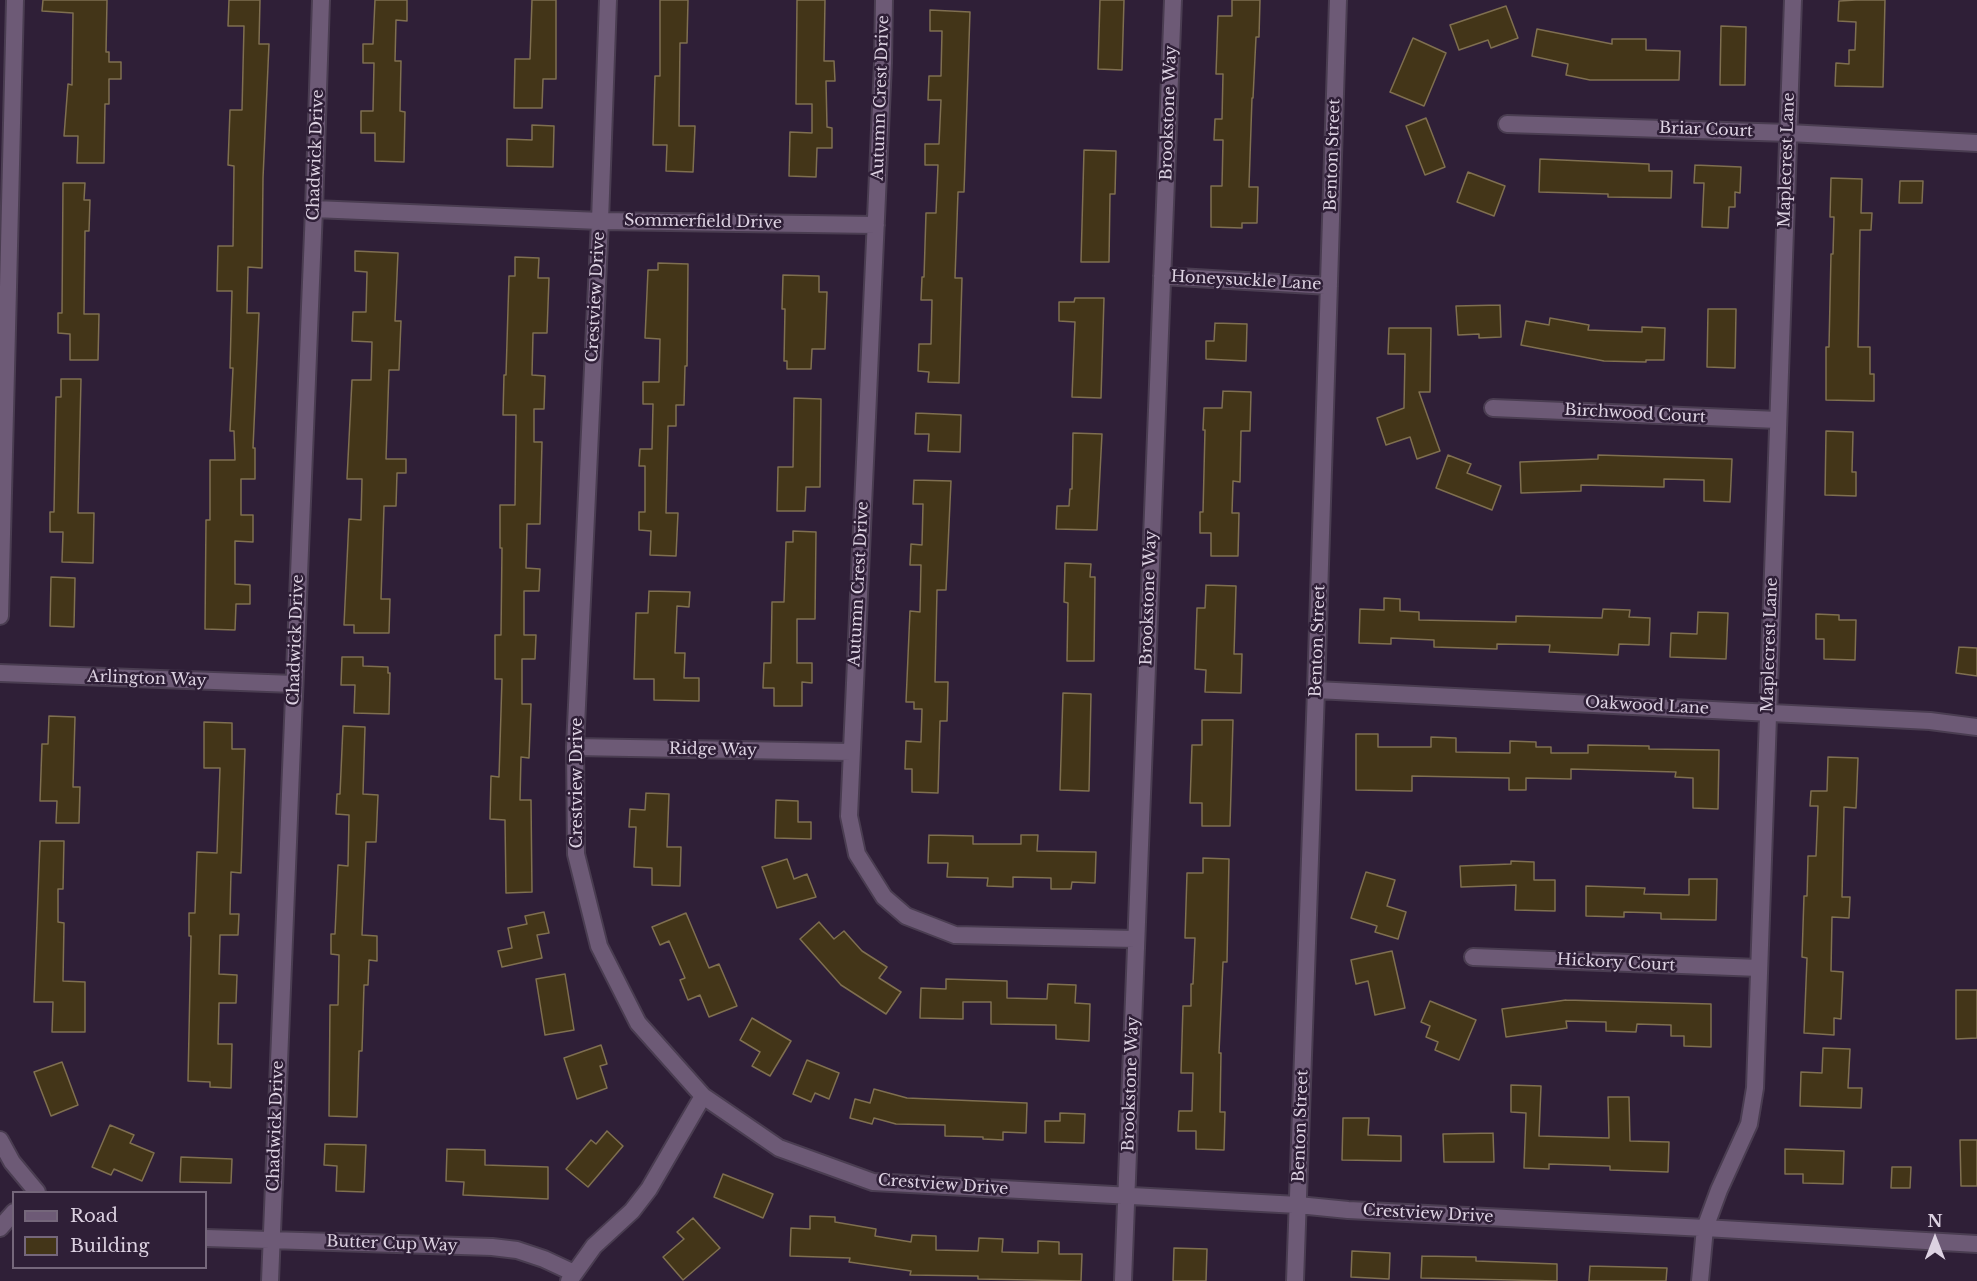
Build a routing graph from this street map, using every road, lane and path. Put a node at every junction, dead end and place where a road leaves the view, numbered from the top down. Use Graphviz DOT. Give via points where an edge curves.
graph roads {
  1 [pos="15,0"];
  2 [pos="321,0"];
  3 [pos="608,0"];
  4 [pos="884,0"];
  5 [pos="1173,0"];
  6 [pos="1338,0"];
  7 [pos="1793,0"];
  8 [pos="1507,123"];
  9 [pos="1789,133"];
  10 [pos="1977,143"];
  11 [pos="314,209"];
  12 [pos="600,221"];
  13 [pos="876,225"];
  14 [pos="1162,276"];
  15 [pos="1329,286"];
  16 [pos="1493,408"];
  17 [pos="1778,420"];
  18 [pos="0,616"];
  19 [pos="0,673"];
  20 [pos="294,684"];
  21 [pos="1316,690"];
  22 [pos="1768,712"];
  23 [pos="1977,727"];
  24 [pos="575,747"];
  25 [pos="851,752"];
  26 [pos="1135,939"];
  27 [pos="1473,957"];
  28 [pos="1759,968"];
  29 [pos="703,1096"];
  30 [pos="0,1140"];
  31 [pos="33,1191"];
  32 [pos="1126,1197"];
  33 [pos="1298,1205"];
  34 [pos="12,1214"];
  35 [pos="0,1228"];
  36 [pos="1705,1228"];
  37 [pos="207,1238"];
  38 [pos="272,1240"];
  39 [pos="1977,1244"];
  40 [pos="571,1277"];
  41 [pos="270,1281"];
  42 [pos="1123,1281"];
  43 [pos="1295,1281"];
  44 [pos="1700,1281"];
  1 -- 18 [label="street"];
  2 -- 11 [label="street, Chadwick Drive"];
  3 -- 12 [label="street, Crestview Drive"];
  4 -- 13 [label="street, Autumn Crest Drive"];
  5 -- 14 [label="street, Brookstone Way"];
  6 -- 15 [label="street, Benton Street"];
  7 -- 9 [label="street, Maplecrest Lane"];
  8 -- 9 [label="street, Briar Court"];
  9 -- 10 [label="street, Briar Court"];
  9 -- 17 [label="street, Maplecrest Lane"];
  11 -- 12 [label="street, Sommerfield Drive"];
  11 -- 20 [label="street, Chadwick Drive"];
  12 -- 13 [label="street, Sommerfield Drive"];
  12 -- 24 [label="street, Crestview Drive"];
  13 -- 25 [label="street, Autumn Crest Drive"];
  14 -- 15 [label="street, Honeysuckle Lane"];
  14 -- 26 [label="street, Brookstone Way"];
  15 -- 21 [label="street, Benton Street"];
  16 -- 17 [label="street, Birchwood Court"];
  17 -- 22 [label="street, Maplecrest Lane"];
  19 -- 20 [label="street, Arlington Way"];
  20 -- 38 [label="street, Chadwick Drive"];
  21 -- 22 [label="street, Oakwood Lane"];
  21 -- 33 [label="street, Benton Street"];
  22 -- 23 [label="street, Oakwood Lane"];
  22 -- 28 [label="street, Maplecrest Lane"];
  24 -- 25 [label="street, Ridge Way"];
  24 -- 29 [label="street, Crestview Drive" via="576,854 599,946 638,1023"];
  25 -- 26 [label="street, Autumn Crest Drive" via="849,816 857,854 884,897 906,916 955,935"];
  26 -- 32 [label="street, Brookstone Way"];
  27 -- 28 [label="street, Hickory Court"];
  28 -- 36 [label="street, Maplecrest Lane" via="1753,1105 1749,1124"];
  29 -- 32 [label="street, Crestview Drive" via="779,1148 873,1182"];
  29 -- 40 [label="street" via="649,1189 632,1211 594,1246"];
  30 -- 31 [label="street"];
  32 -- 33 [label="street, Crestview Drive"];
  32 -- 42 [label="street, Brookstone Way"];
  33 -- 36 [label="street, Crestview Drive"];
  33 -- 43 [label="street, Benton Street"];
  34 -- 35 [label="street"];
  36 -- 39 [label="street, Crestview Drive"];
  36 -- 44 [label="street, Maplecrest Lane"];
  37 -- 38 [label="street, Butter Cup Way"];
  38 -- 40 [label="street, Butter Cup Way" via="517,1250 544,1259"];
  38 -- 41 [label="street, Chadwick Drive"];
}
